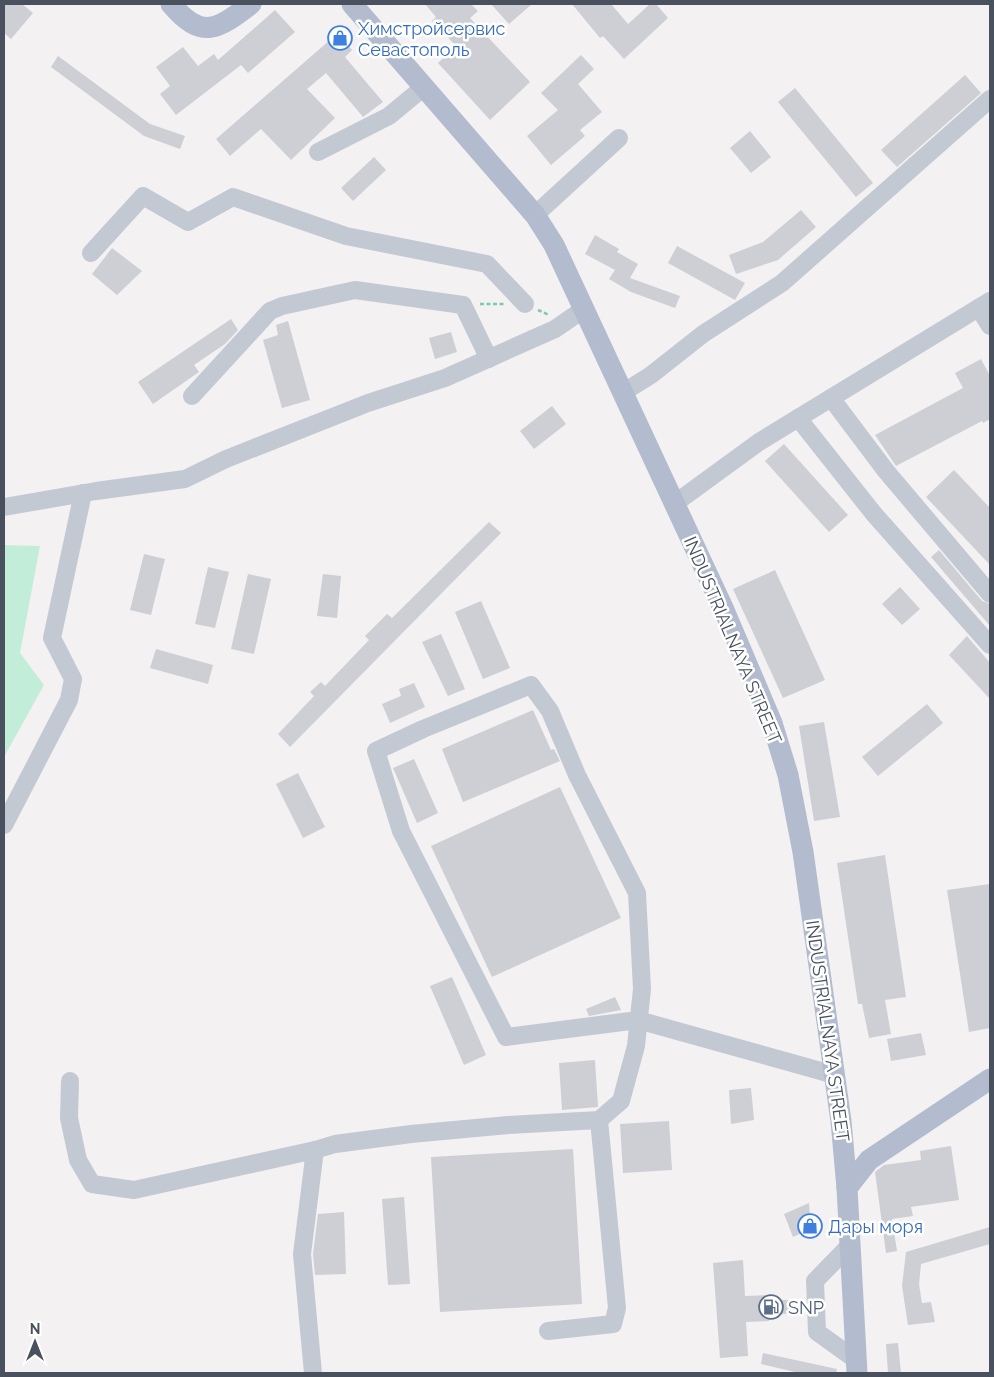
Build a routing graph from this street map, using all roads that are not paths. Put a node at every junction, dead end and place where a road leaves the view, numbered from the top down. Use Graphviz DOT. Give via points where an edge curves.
graph roads {
  1 [pos="171,4"];
  2 [pos="251,4"];
  3 [pos="352,4"];
  4 [pos="424,87"];
  5 [pos="990,99"];
  6 [pos="619,138"];
  7 [pos="318,152"];
  8 [pos="535,215"];
  9 [pos="91,253"];
  10 [pos="525,304"];
  11 [pos="984,305"];
  12 [pos="584,309"];
  13 [pos="990,326"];
  14 [pos="489,359"];
  15 [pos="624,392"];
  16 [pos="192,396"];
  17 [pos="831,398"];
  18 [pos="798,418"];
  19 [pos="83,493"];
  20 [pos="674,504"];
  21 [pos="4,507"];
  22 [pos="990,594"];
  23 [pos="990,645"];
  24 [pos="4,825"];
  25 [pos="638,1020"];
  26 [pos="835,1074"];
  27 [pos="990,1079"];
  28 [pos="70,1081"];
  29 [pos="599,1120"];
  30 [pos="841,1121"];
  31 [pos="315,1150"];
  32 [pos="870,1160"];
  33 [pos="847,1188"];
  34 [pos="850,1244"];
  35 [pos="548,1331"];
  36 [pos="856,1367"];
  37 [pos="313,1373"];
  1 -- 2 [label="main road" via="197,26 217,27"];
  3 -- 4 [label="main road, INDUSTRIALNAYA STREET"];
  4 -- 7 [label="street" via="389,116"];
  4 -- 8 [label="main road, INDUSTRIALNAYA STREET"];
  5 -- 15 [label="street" via="782,283 703,334"];
  6 -- 8 [label="street"];
  8 -- 12 [label="main road, INDUSTRIALNAYA STREET" via="554,245"];
  9 -- 10 [label="street" via="143,196 188,222 233,197 346,236 487,264"];
  11 -- 13 [label="street"];
  11 -- 17 [label="street"];
  12 -- 14 [label="street" via="555,329"];
  12 -- 15 [label="main road, INDUSTRIALNAYA STREET"];
  14 -- 16 [label="street" via="463,305 354,290 270,311"];
  14 -- 19 [label="street" via="226,458 185,479"];
  15 -- 20 [label="main road, INDUSTRIALNAYA STREET"];
  17 -- 18 [label="street"];
  17 -- 22 [label="street" via="881,464"];
  18 -- 20 [label="street" via="759,442"];
  18 -- 23 [label="street" via="874,514"];
  19 -- 21 [label="street"];
  19 -- 24 [label="street" via="52,638 73,679 70,700"];
  20 -- 26 [label="main road, INDUSTRIALNAYA STREET" via="772,723 788,775 803,852"];
  25 -- 25 [label="street" via="642,989 637,893 577,776 550,711 531,684 376,751 401,831 506,1037"];
  25 -- 26 [label="street"];
  25 -- 29 [label="street" via="636,1046 622,1101"];
  26 -- 30 [label="main road, INDUSTRIALNAYA STREET"];
  27 -- 32 [label="main road"];
  28 -- 31 [label="street" via="71,1126 78,1160 92,1184 134,1190"];
  29 -- 31 [label="street" via="411,1134 335,1144"];
  29 -- 35 [label="street" via="617,1308 613,1324"];
  30 -- 32 [label="main road" via="850,1145"];
  30 -- 33 [label="main road, INDUSTRIALNAYA STREET"];
  31 -- 37 [label="street" via="302,1254"];
  32 -- 33 [label="main road"];
  33 -- 34 [label="main road, INDUSTRIALNAYA STREET"];
  34 -- 36 [label="main road, INDUSTRIALNAYA STREET"];
  34 -- 36 [label="street" via="815,1281 817,1332"];
}
